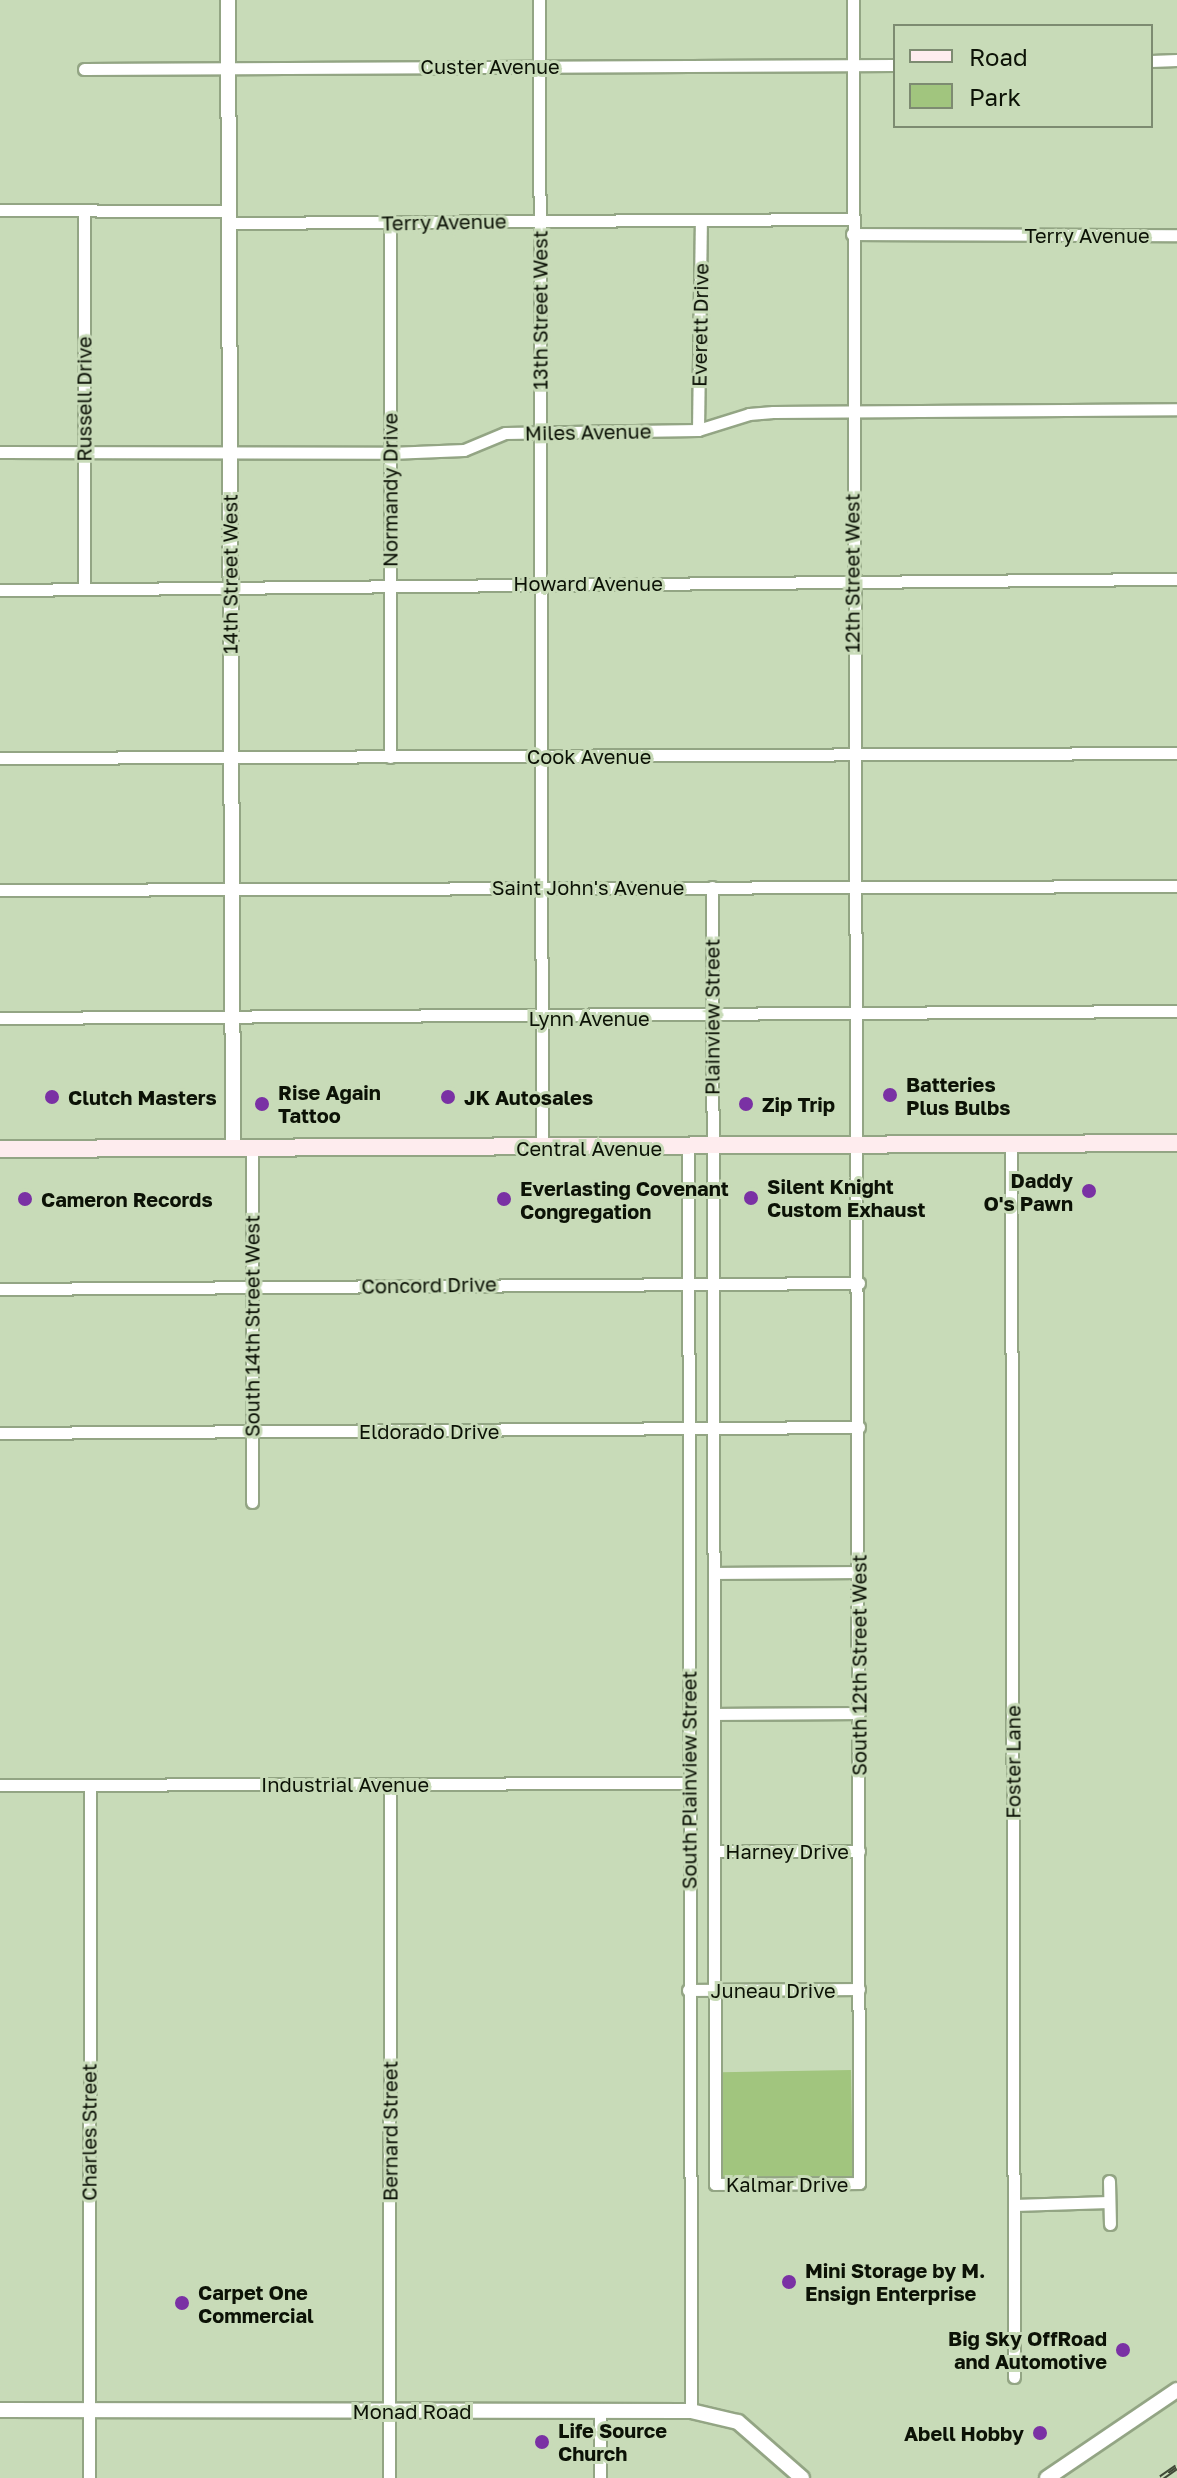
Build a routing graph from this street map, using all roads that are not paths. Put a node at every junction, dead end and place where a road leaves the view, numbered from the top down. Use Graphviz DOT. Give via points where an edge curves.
graph roads {
  1 [pos="228,0"];
  2 [pos="539,0"];
  3 [pos="853,0"];
  4 [pos="1177,60"];
  5 [pos="1153,61"];
  6 [pos="893,65"];
  7 [pos="229,66"];
  8 [pos="540,66"];
  9 [pos="852,66"];
  10 [pos="84,69"];
  11 [pos="0,210"];
  12 [pos="84,211"];
  13 [pos="229,217"];
  14 [pos="852,219"];
  15 [pos="541,220"];
  16 [pos="701,220"];
  17 [pos="390,222"];
  18 [pos="852,234"];
  19 [pos="1177,235"];
  20 [pos="1177,409"];
  21 [pos="851,411"];
  22 [pos="698,430"];
  23 [pos="540,432"];
  24 [pos="84,451"];
  25 [pos="229,451"];
  26 [pos="0,452"];
  27 [pos="390,453"];
  28 [pos="1177,579"];
  29 [pos="539,582"];
  30 [pos="852,584"];
  31 [pos="390,585"];
  32 [pos="230,587"];
  33 [pos="84,588"];
  34 [pos="0,590"];
  35 [pos="1177,753"];
  36 [pos="853,754"];
  37 [pos="539,756"];
  38 [pos="230,757"];
  39 [pos="390,757"];
  40 [pos="0,758"];
  41 [pos="541,886"];
  42 [pos="855,886"];
  43 [pos="1177,886"];
  44 [pos="712,887"];
  45 [pos="0,890"];
  46 [pos="232,890"];
  47 [pos="1177,1011"];
  48 [pos="856,1016"];
  49 [pos="712,1017"];
  50 [pos="0,1018"];
  51 [pos="542,1018"];
  52 [pos="231,1019"];
  53 [pos="1177,1143"];
  54 [pos="1011,1146"];
  55 [pos="859,1147"];
  56 [pos="542,1148"];
  57 [pos="688,1148"];
  58 [pos="713,1148"];
  59 [pos="1,1149"];
  60 [pos="233,1149"];
  61 [pos="252,1149"];
  62 [pos="689,1282"];
  63 [pos="713,1282"];
  64 [pos="859,1283"];
  65 [pos="252,1287"];
  66 [pos="0,1289"];
  67 [pos="859,1427"];
  68 [pos="714,1428"];
  69 [pos="690,1429"];
  70 [pos="251,1432"];
  71 [pos="0,1433"];
  72 [pos="252,1502"];
  73 [pos="859,1572"];
  74 [pos="714,1573"];
  75 [pos="859,1713"];
  76 [pos="714,1714"];
  77 [pos="689,1783"];
  78 [pos="0,1785"];
  79 [pos="90,1785"];
  80 [pos="390,1785"];
  81 [pos="714,1851"];
  82 [pos="859,1851"];
  83 [pos="859,1989"];
  84 [pos="688,1990"];
  85 [pos="715,1990"];
  86 [pos="1109,2181"];
  87 [pos="859,2183"];
  88 [pos="715,2184"];
  89 [pos="1109,2202"];
  90 [pos="1014,2205"];
  91 [pos="1110,2224"];
  92 [pos="1014,2377"];
  93 [pos="1177,2390"];
  94 [pos="89,2409"];
  95 [pos="0,2410"];
  96 [pos="600,2410"];
  97 [pos="390,2411"];
  98 [pos="691,2411"];
  99 [pos="89,2478"];
  100 [pos="389,2478"];
  101 [pos="600,2478"];
  102 [pos="802,2478"];
  103 [pos="1047,2478"];
  1 -- 7 [label="street, 14th Street West"];
  2 -- 8 [label="street, 13th Street West"];
  3 -- 9 [label="street, 12th Street West"];
  4 -- 5 [label="street"];
  6 -- 9 [label="street, Custer Avenue"];
  7 -- 8 [label="street, Custer Avenue"];
  7 -- 10 [label="street, Custer Avenue"];
  7 -- 13 [label="street, 14th Street West"];
  8 -- 9 [label="street, Custer Avenue"];
  8 -- 15 [label="street, 13th Street West"];
  9 -- 14 [label="street, 12th Street West"];
  11 -- 12 [label="street, Terry Avenue"];
  12 -- 13 [label="street, Terry Avenue"];
  12 -- 24 [label="street, Russell Drive"];
  13 -- 17 [label="street, Terry Avenue"];
  13 -- 25 [label="street, 14th Street West"];
  14 -- 16 [label="street, Terry Avenue"];
  14 -- 18 [label="street, 12th Street West"];
  15 -- 16 [label="street, Terry Avenue"];
  15 -- 17 [label="street, Terry Avenue"];
  15 -- 23 [label="street, 13th Street West"];
  16 -- 22 [label="street, Everett Drive"];
  17 -- 27 [label="street, Normandy Drive"];
  18 -- 19 [label="street, Terry Avenue"];
  18 -- 21 [label="street, 12th Street West"];
  20 -- 21 [label="street, Miles Avenue"];
  21 -- 22 [label="street, Miles Avenue" via="749,414"];
  21 -- 30 [label="street, 12th Street West"];
  22 -- 23 [label="street, Miles Avenue"];
  23 -- 27 [label="street, Miles Avenue" via="505,433 464,450"];
  23 -- 29 [label="street, 13th Street West"];
  24 -- 25 [label="street, Miles Avenue"];
  24 -- 26 [label="street, Miles Avenue"];
  24 -- 33 [label="street, Russell Drive"];
  25 -- 27 [label="street, Miles Avenue"];
  25 -- 32 [label="street, 14th Street West"];
  27 -- 31 [label="street, Normandy Drive"];
  28 -- 30 [label="street, Howard Avenue"];
  29 -- 30 [label="street, Howard Avenue"];
  29 -- 31 [label="street, Howard Avenue"];
  29 -- 37 [label="street, 13th Street West"];
  30 -- 36 [label="street, 12th Street West"];
  31 -- 32 [label="street, Howard Avenue"];
  31 -- 39 [label="street, Normandy Drive"];
  32 -- 33 [label="street, Howard Avenue"];
  32 -- 38 [label="street, 14th Street West"];
  33 -- 34 [label="street, Howard Avenue"];
  35 -- 36 [label="street, Cook Avenue"];
  36 -- 37 [label="street, Cook Avenue"];
  36 -- 42 [label="street, 12th Street West"];
  37 -- 39 [label="street, Cook Avenue"];
  37 -- 41 [label="street, 13th Street West"];
  38 -- 39 [label="street, Cook Avenue"];
  38 -- 40 [label="street, Cook Avenue"];
  38 -- 46 [label="street, 14th Street West"];
  41 -- 44 [label="street, Saint John's Avenue"];
  41 -- 46 [label="street, Saint John's Avenue"];
  41 -- 51 [label="street, 13th Street West"];
  42 -- 43 [label="street, Saint John's Avenue"];
  42 -- 44 [label="street, Saint John's Avenue"];
  42 -- 48 [label="street, 12th Street West"];
  44 -- 49 [label="street, Plainview Street"];
  45 -- 46 [label="street, Saint John's Avenue"];
  46 -- 52 [label="street, 14th Street West"];
  47 -- 48 [label="street, Lynn Avenue"];
  48 -- 49 [label="street, Lynn Avenue"];
  48 -- 55 [label="street, 12th Street West"];
  49 -- 51 [label="street, Lynn Avenue"];
  49 -- 58 [label="street, Plainview Street"];
  50 -- 52 [label="street, Lynn Avenue"];
  51 -- 52 [label="street, Lynn Avenue"];
  51 -- 56 [label="street, 13th Street West"];
  52 -- 60 [label="street, 14th Street West"];
  53 -- 54 [label="main road, Central Avenue"];
  54 -- 55 [label="main road, Central Avenue"];
  54 -- 90 [label="street, Foster Lane"];
  55 -- 58 [label="main road, Central Avenue"];
  55 -- 64 [label="street, South 12th Street West"];
  56 -- 57 [label="main road, Central Avenue"];
  56 -- 61 [label="main road, Central Avenue"];
  57 -- 58 [label="main road, Central Avenue"];
  57 -- 62 [label="street, South Plainview Street"];
  58 -- 63 [label="street, South Plainview Street"];
  59 -- 60 [label="main road, Central Avenue"];
  60 -- 61 [label="main road, Central Avenue"];
  61 -- 65 [label="street, South 14th Street West"];
  62 -- 63 [label="street, Concord Drive"];
  62 -- 65 [label="street, Concord Drive"];
  62 -- 69 [label="street, South Plainview Street"];
  63 -- 64 [label="street, Concord Drive"];
  63 -- 68 [label="street, South Plainview Street"];
  64 -- 67 [label="street, South 12th Street West"];
  65 -- 66 [label="street, Concord Drive"];
  65 -- 70 [label="street, South 14th Street West"];
  67 -- 68 [label="street, Eldorado Drive"];
  67 -- 73 [label="street, South 12th Street West"];
  68 -- 69 [label="street, Eldorado Drive"];
  68 -- 74 [label="street, South Plainview Street"];
  69 -- 70 [label="street, Eldorado Drive"];
  69 -- 77 [label="street, South Plainview Street"];
  70 -- 71 [label="street, Eldorado Drive"];
  70 -- 72 [label="street, South 14th Street West"];
  73 -- 74 [label="street"];
  73 -- 75 [label="street, South 12th Street West"];
  74 -- 76 [label="street, South Plainview Street"];
  75 -- 76 [label="street"];
  75 -- 82 [label="street, South 12th Street West"];
  76 -- 81 [label="street, South Plainview Street"];
  77 -- 80 [label="street, Industrial Avenue"];
  77 -- 84 [label="street, South Plainview Street"];
  78 -- 79 [label="street, Industrial Avenue"];
  79 -- 80 [label="street, Industrial Avenue"];
  79 -- 94 [label="street, Charles Street"];
  80 -- 97 [label="street, Bernard Street"];
  81 -- 82 [label="street, Harney Drive"];
  81 -- 85 [label="street, South Plainview Street"];
  82 -- 83 [label="street, South 12th Street West"];
  83 -- 85 [label="street, Juneau Drive"];
  83 -- 87 [label="street, South 12th Street West"];
  84 -- 85 [label="street, Juneau Drive"];
  84 -- 98 [label="street, South Plainview Street"];
  85 -- 88 [label="street, South Plainview Street"];
  86 -- 89 [label="street"];
  87 -- 88 [label="street, Kalmar Drive"];
  89 -- 90 [label="street"];
  89 -- 91 [label="street"];
  90 -- 92 [label="street, Foster Lane"];
  93 -- 103 [label="street"];
  94 -- 95 [label="street, Monad Road"];
  94 -- 97 [label="street, Monad Road"];
  94 -- 99 [label="street, Charles Street"];
  96 -- 97 [label="street, Monad Road"];
  96 -- 98 [label="street, Monad Road"];
  96 -- 101 [label="street"];
  97 -- 100 [label="street, Bernard Street"];
  98 -- 102 [label="street, Monad Road" via="738,2422"];
}
